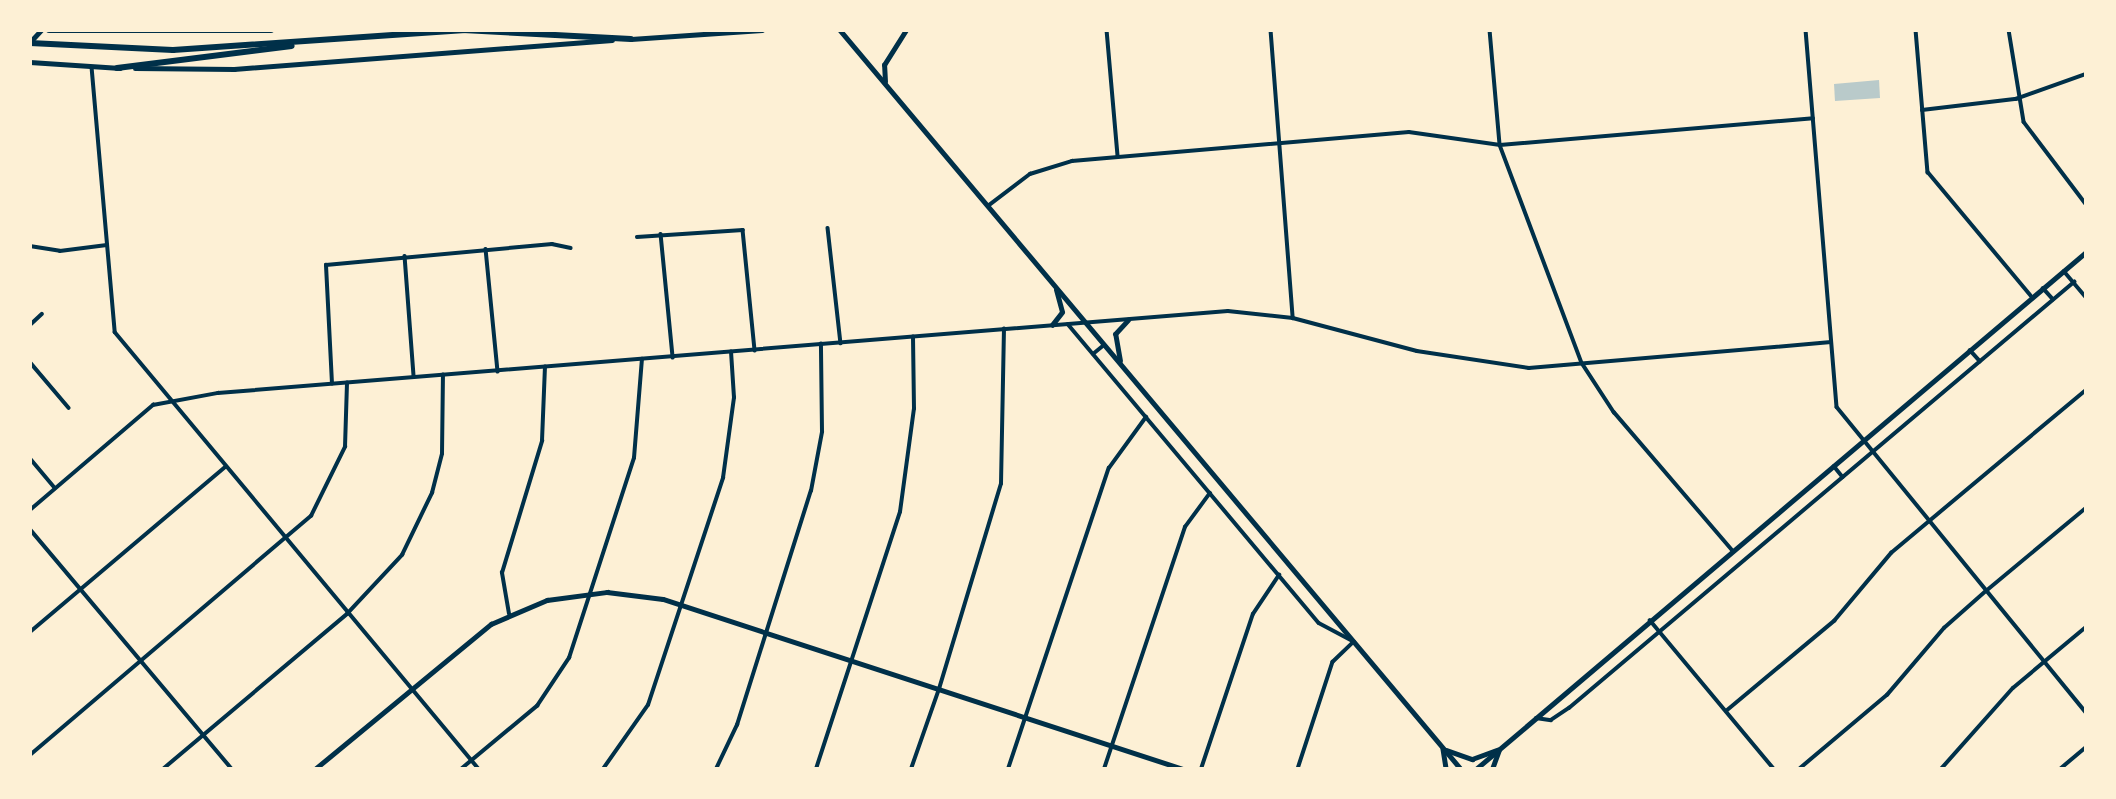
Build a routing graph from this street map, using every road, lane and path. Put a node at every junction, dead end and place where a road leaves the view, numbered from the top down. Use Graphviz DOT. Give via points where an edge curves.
graph roads {
  1 [pos="41,30"];
  2 [pos="52,30"];
  3 [pos="271,30"];
  4 [pos="464,30"];
  5 [pos="762,30"];
  6 [pos="840,30"];
  7 [pos="906,30"];
  8 [pos="1107,30"];
  9 [pos="1271,30"];
  10 [pos="1490,30"];
  11 [pos="1806,30"];
  12 [pos="1916,30"];
  13 [pos="2009,30"];
  14 [pos="631,39"];
  15 [pos="30,42"];
  16 [pos="303,43"];
  17 [pos="30,62"];
  18 [pos="92,66"];
  19 [pos="117,68"];
  20 [pos="2086,74"];
  21 [pos="885,82"];
  22 [pos="2016,99"];
  23 [pos="1921,110"];
  24 [pos="1813,118"];
  25 [pos="1280,144"];
  26 [pos="1500,145"];
  27 [pos="1118,157"];
  28 [pos="2086,204"];
  29 [pos="987,206"];
  30 [pos="828,228"];
  31 [pos="661,234"];
  32 [pos="637,237"];
  33 [pos="107,245"];
  34 [pos="30,246"];
  35 [pos="571,248"];
  36 [pos="486,249"];
  37 [pos="2086,252"];
  38 [pos="405,256"];
  39 [pos="2064,271"];
  40 [pos="2074,282"];
  41 [pos="1055,286"];
  42 [pos="2043,288"];
  43 [pos="2032,297"];
  44 [pos="2086,297"];
  45 [pos="2053,299"];
  46 [pos="42,314"];
  47 [pos="1293,318"];
  48 [pos="1128,320"];
  49 [pos="1068,324"];
  50 [pos="1086,324"];
  51 [pos="30,325"];
  52 [pos="1052,326"];
  53 [pos="1004,329"];
  54 [pos="913,337"];
  55 [pos="1831,342"];
  56 [pos="841,343"];
  57 [pos="821,344"];
  58 [pos="1104,345"];
  59 [pos="755,350"];
  60 [pos="1970,350"];
  61 [pos="731,352"];
  62 [pos="1093,354"];
  63 [pos="673,357"];
  64 [pos="642,359"];
  65 [pos="1980,361"];
  66 [pos="30,362"];
  67 [pos="1582,363"];
  68 [pos="1121,366"];
  69 [pos="545,367"];
  70 [pos="498,371"];
  71 [pos="443,375"];
  72 [pos="414,377"];
  73 [pos="347,383"];
  74 [pos="332,384"];
  75 [pos="2086,390"];
  76 [pos="167,398"];
  77 [pos="69,408"];
  78 [pos="1146,417"];
  79 [pos="1861,443"];
  80 [pos="1871,454"];
  81 [pos="30,458"];
  82 [pos="1834,466"];
  83 [pos="225,467"];
  84 [pos="1843,477"];
  85 [pos="55,488"];
  86 [pos="1210,493"];
  87 [pos="2086,508"];
  88 [pos="30,509"];
  89 [pos="1927,522"];
  90 [pos="30,528"];
  91 [pos="285,539"];
  92 [pos="1733,551"];
  93 [pos="1279,575"];
  94 [pos="81,589"];
  95 [pos="1986,592"];
  96 [pos="587,594"];
  97 [pos="681,606"];
  98 [pos="347,614"];
  99 [pos="509,614"];
  100 [pos="1650,621"];
  101 [pos="2086,627"];
  102 [pos="30,632"];
  103 [pos="1659,632"];
  104 [pos="767,634"];
  105 [pos="1354,642"];
  106 [pos="141,661"];
  107 [pos="854,662"];
  108 [pos="2045,662"];
  109 [pos="409,689"];
  110 [pos="939,689"];
  111 [pos="1726,711"];
  112 [pos="2086,712"];
  113 [pos="1536,718"];
  114 [pos="1027,719"];
  115 [pos="204,735"];
  116 [pos="1111,747"];
  117 [pos="2086,747"];
  118 [pos="1442,748"];
  119 [pos="1500,749"];
  120 [pos="30,755"];
  121 [pos="471,761"];
  122 [pos="163,769"];
  123 [pos="232,769"];
  124 [pos="315,769"];
  125 [pos="461,769"];
  126 [pos="478,769"];
  127 [pos="603,769"];
  128 [pos="716,769"];
  129 [pos="816,769"];
  130 [pos="911,769"];
  131 [pos="1008,769"];
  132 [pos="1104,769"];
  133 [pos="1183,769"];
  134 [pos="1201,769"];
  135 [pos="1298,769"];
  136 [pos="1446,769"];
  137 [pos="1461,769"];
  138 [pos="1476,769"];
  139 [pos="1492,769"];
  140 [pos="1774,769"];
  141 [pos="1799,769"];
  142 [pos="1941,769"];
  143 [pos="2060,769"];
  1 -- 15 [label="main road"];
  2 -- 3 [label="highway"];
  4 -- 14 [label="highway"];
  4 -- 16 [label="highway"];
  5 -- 14 [label="main road"];
  6 -- 21 [label="main road"];
  7 -- 21 [label="main road" via="884,65"];
  8 -- 27 [label="street"];
  9 -- 25 [label="street"];
  10 -- 26 [label="street"];
  11 -- 24 [label="street"];
  12 -- 23 [label="street"];
  13 -- 22 [label="street"];
  14 -- 19 [label="main road" via="234,69"];
  15 -- 16 [label="highway" via="173,50"];
  16 -- 19 [label="highway"];
  17 -- 18 [label="main road"];
  18 -- 19 [label="main road"];
  18 -- 33 [label="street"];
  20 -- 22 [label="street"];
  21 -- 29 [label="main road"];
  22 -- 23 [label="street"];
  22 -- 28 [label="street" via="2036,143"];
  23 -- 43 [label="street" via="1932,180"];
  24 -- 26 [label="street"];
  24 -- 55 [label="street"];
  25 -- 26 [label="street" via="1409,132"];
  25 -- 27 [label="street"];
  25 -- 47 [label="street"];
  26 -- 67 [label="street"];
  27 -- 29 [label="street" via="1040,170"];
  29 -- 41 [label="main road"];
  30 -- 56 [label="street"];
  31 -- 32 [label="street"];
  31 -- 59 [label="street" via="743,230"];
  31 -- 63 [label="street"];
  33 -- 34 [label="street" via="60,251"];
  33 -- 76 [label="street" via="115,332"];
  35 -- 36 [label="street"];
  36 -- 38 [label="street"];
  36 -- 70 [label="street"];
  37 -- 39 [label="main road"];
  38 -- 72 [label="street"];
  38 -- 74 [label="street" via="326,265"];
  39 -- 40 [label="street"];
  39 -- 42 [label="main road"];
  40 -- 44 [label="street"];
  40 -- 45 [label="street"];
  41 -- 50 [label="main road"];
  41 -- 52 [label="main road" via="1062,312"];
  42 -- 43 [label="main road"];
  42 -- 45 [label="street"];
  43 -- 60 [label="main road"];
  45 -- 65 [label="street"];
  46 -- 51 [label="street"];
  47 -- 48 [label="street" via="1228,311"];
  47 -- 67 [label="street" via="1470,362 1530,368"];
  48 -- 50 [label="street"];
  48 -- 68 [label="main road" via="1114,341"];
  49 -- 50 [label="street"];
  49 -- 52 [label="street"];
  49 -- 62 [label="street"];
  50 -- 58 [label="main road"];
  52 -- 53 [label="street"];
  53 -- 54 [label="street"];
  53 -- 110 [label="street" via="1001,484"];
  54 -- 56 [label="street"];
  54 -- 107 [label="street" via="909,463"];
  55 -- 67 [label="street"];
  55 -- 79 [label="street" via="1837,407"];
  56 -- 57 [label="street"];
  57 -- 59 [label="street"];
  57 -- 104 [label="street" via="822,432 811,491"];
  58 -- 62 [label="street"];
  58 -- 68 [label="main road"];
  59 -- 61 [label="street"];
  60 -- 65 [label="street"];
  60 -- 79 [label="main road"];
  61 -- 63 [label="street"];
  61 -- 97 [label="street" via="726,465"];
  62 -- 78 [label="street"];
  63 -- 64 [label="street"];
  64 -- 69 [label="street"];
  64 -- 96 [label="street" via="634,458"];
  65 -- 80 [label="street"];
  66 -- 77 [label="street"];
  67 -- 92 [label="street" via="1614,412"];
  68 -- 105 [label="main road"];
  69 -- 70 [label="street"];
  69 -- 99 [label="street" via="542,441 502,573"];
  70 -- 71 [label="street"];
  71 -- 72 [label="street"];
  71 -- 98 [label="street" via="443,443 432,493 402,555"];
  72 -- 73 [label="street"];
  73 -- 74 [label="street"];
  73 -- 91 [label="street" via="349,427 339,467 311,516"];
  74 -- 76 [label="street"];
  75 -- 89 [label="street"];
  76 -- 83 [label="street"];
  76 -- 85 [label="street"];
  78 -- 86 [label="street"];
  78 -- 114 [label="street" via="1110,468"];
  79 -- 80 [label="street"];
  79 -- 82 [label="main road"];
  80 -- 84 [label="street"];
  80 -- 89 [label="street"];
  81 -- 85 [label="street"];
  82 -- 84 [label="street"];
  82 -- 92 [label="main road"];
  83 -- 91 [label="street"];
  83 -- 94 [label="street"];
  84 -- 103 [label="street"];
  85 -- 88 [label="street"];
  86 -- 93 [label="street"];
  86 -- 116 [label="street" via="1185,527"];
  87 -- 95 [label="street"];
  89 -- 95 [label="street"];
  89 -- 111 [label="street" via="1880,563 1834,621"];
  90 -- 94 [label="street"];
  91 -- 98 [label="street"];
  91 -- 106 [label="street"];
  92 -- 100 [label="main road"];
  93 -- 105 [label="street" via="1323,627"];
  93 -- 134 [label="street" via="1253,614"];
  94 -- 102 [label="street"];
  94 -- 106 [label="street"];
  95 -- 108 [label="street"];
  95 -- 141 [label="street" via="1944,628 1887,695"];
  96 -- 97 [label="main road" via="626,593"];
  96 -- 99 [label="main road"];
  96 -- 121 [label="street" via="555,686"];
  97 -- 104 [label="main road"];
  97 -- 127 [label="street" via="648,705"];
  98 -- 109 [label="street"];
  98 -- 115 [label="street"];
  99 -- 109 [label="main road"];
  100 -- 103 [label="street"];
  100 -- 113 [label="main road"];
  101 -- 108 [label="street"];
  103 -- 111 [label="street"];
  103 -- 113 [label="street" via="1561,715"];
  104 -- 107 [label="main road"];
  104 -- 128 [label="street"];
  105 -- 118 [label="main road"];
  105 -- 135 [label="street" via="1333,662"];
  106 -- 115 [label="street"];
  106 -- 120 [label="street"];
  107 -- 110 [label="main road"];
  107 -- 129 [label="street"];
  108 -- 112 [label="street"];
  108 -- 142 [label="street"];
  109 -- 121 [label="street"];
  109 -- 124 [label="main road"];
  110 -- 114 [label="main road"];
  110 -- 130 [label="street"];
  111 -- 140 [label="street"];
  113 -- 119 [label="main road"];
  114 -- 116 [label="main road"];
  114 -- 131 [label="street"];
  115 -- 122 [label="street"];
  115 -- 123 [label="street"];
  116 -- 132 [label="street"];
  116 -- 133 [label="main road"];
  117 -- 143 [label="street"];
  118 -- 119 [label="main road" via="1472,758"];
  118 -- 136 [label="main road"];
  118 -- 137 [label="main road"];
  119 -- 138 [label="main road"];
  119 -- 139 [label="main road"];
  121 -- 125 [label="street"];
  121 -- 126 [label="street"];
}
